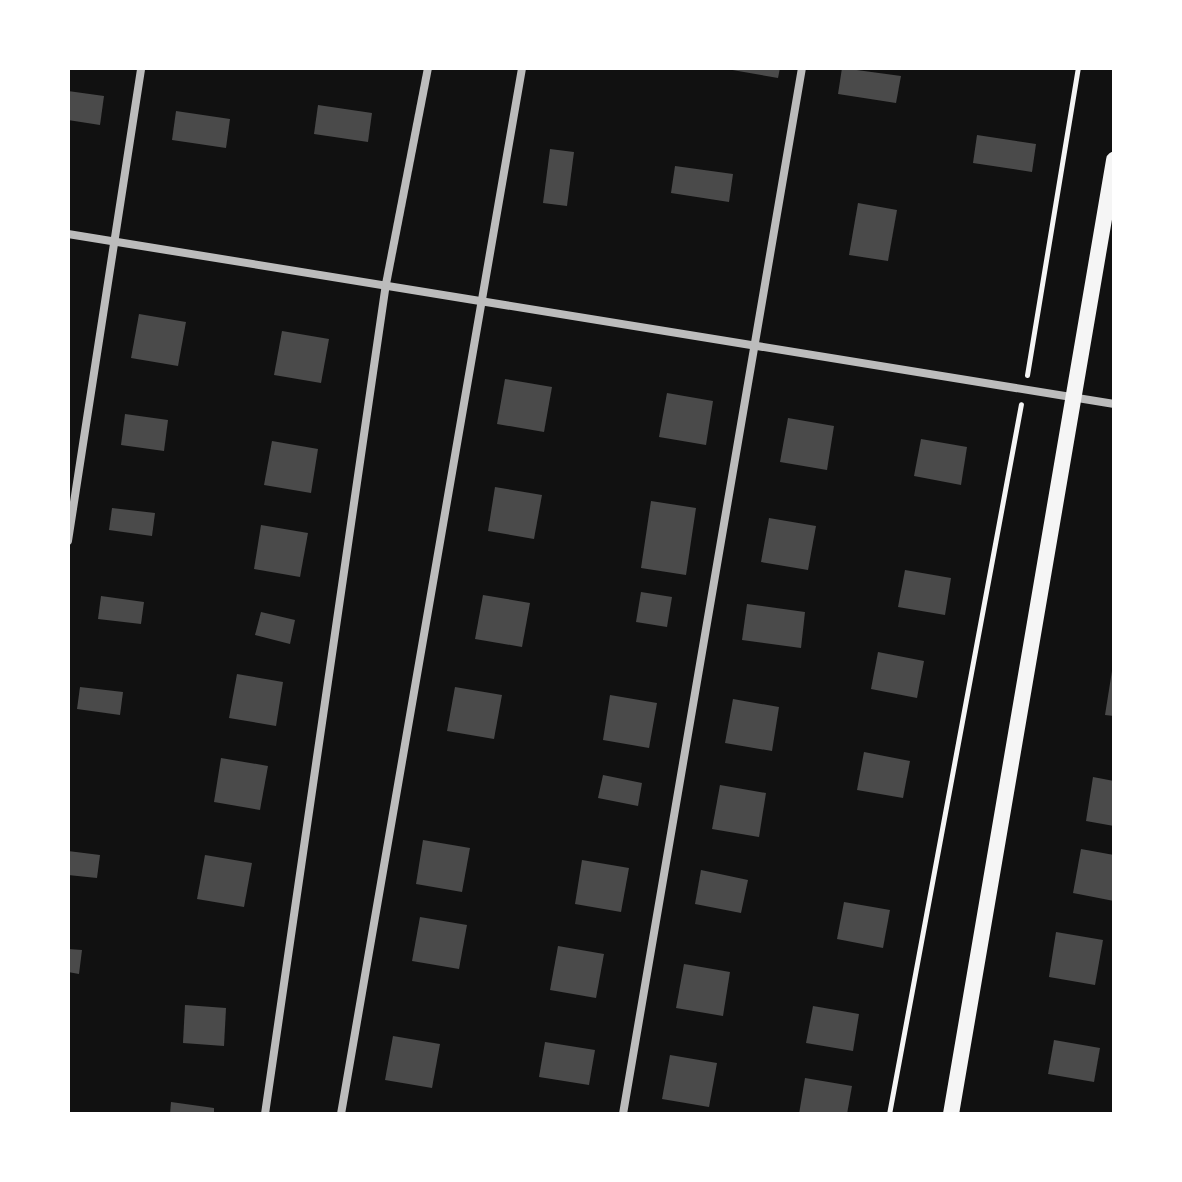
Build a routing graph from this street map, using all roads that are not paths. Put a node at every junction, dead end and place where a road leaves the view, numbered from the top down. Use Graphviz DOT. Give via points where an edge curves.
graph roads {
  1 [pos="141,68"];
  2 [pos="428,68"];
  3 [pos="522,68"];
  4 [pos="802,68"];
  5 [pos="1114,160"];
  6 [pos="68,234"];
  7 [pos="110,242"];
  8 [pos="386,284"];
  9 [pos="484,298"];
  10 [pos="756,343"];
  11 [pos="1075,398"];
  12 [pos="1114,404"];
  13 [pos="68,541"];
  14 [pos="265,1114"];
  15 [pos="341,1114"];
  16 [pos="623,1114"];
  17 [pos="951,1114"];
  1 -- 7 [label="street"];
  2 -- 8 [label="street"];
  3 -- 9 [label="street"];
  4 -- 10 [label="street"];
  5 -- 11 [label="main road"];
  6 -- 7 [label="street"];
  7 -- 8 [label="street"];
  7 -- 13 [label="street"];
  8 -- 9 [label="street"];
  8 -- 14 [label="street"];
  9 -- 10 [label="street"];
  9 -- 15 [label="street"];
  10 -- 11 [label="street"];
  10 -- 16 [label="street"];
  11 -- 12 [label="street"];
  11 -- 17 [label="main road"];
}
